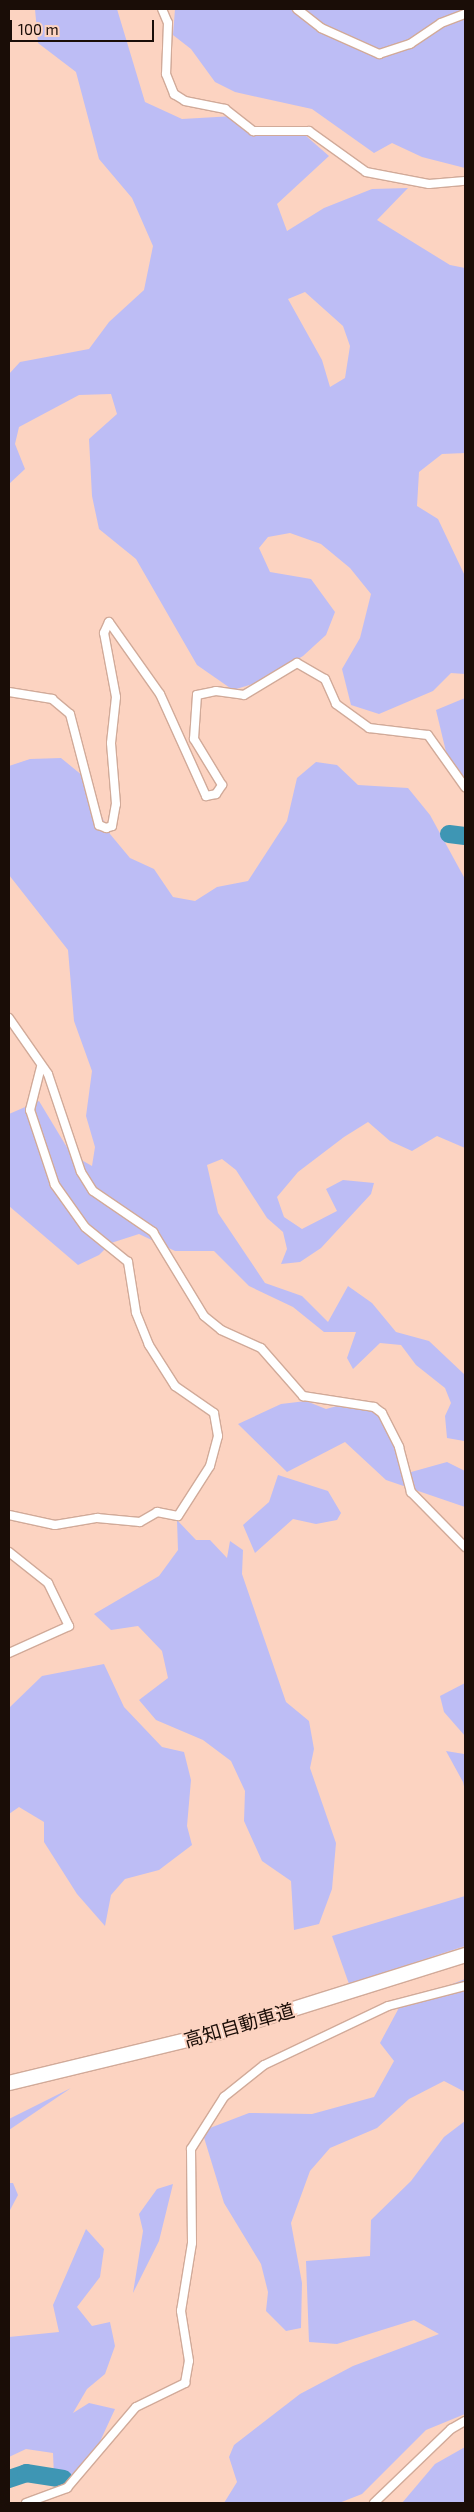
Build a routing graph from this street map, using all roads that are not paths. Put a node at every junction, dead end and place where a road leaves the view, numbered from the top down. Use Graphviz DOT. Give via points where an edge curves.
graph roads {
  1 [pos="162,9"];
  2 [pos="297,9"];
  3 [pos="465,14"];
  4 [pos="465,181"];
  5 [pos="9,692"];
  6 [pos="465,787"];
  7 [pos="9,1018"];
  8 [pos="41,1067"];
  9 [pos="9,1515"];
  10 [pos="465,1547"];
  11 [pos="9,1552"];
  12 [pos="9,1653"];
  13 [pos="465,1956"];
  14 [pos="465,1986"];
  15 [pos="9,2083"];
  16 [pos="465,2421"];
  17 [pos="26,2503"];
  18 [pos="374,2503"];
  1 -- 4 [label="street" via="168,23 166,74 174,94 186,102 225,108 252,131 309,131 366,172 429,184"];
  2 -- 3 [label="street" via="321,28 379,54 410,44 441,23"];
  5 -- 6 [label="street" via="52,699 70,714 99,825 106,828 112,826 116,804 111,743 116,696 104,633 109,622 160,694 206,796 216,794 222,785 194,738 197,695 216,691 244,695 297,663 325,679 336,704 370,728 428,735"];
  7 -- 8 [label="street"];
  8 -- 9 [label="street" via="30,1110 54,1185 85,1227 128,1262 136,1312 149,1345 175,1386 214,1413 218,1436 210,1466 178,1516 157,1512 140,1522 97,1518 55,1525"];
  8 -- 10 [label="street" via="81,1172 93,1191 153,1232 204,1316 221,1330 261,1348 303,1396 374,1407 382,1413 398,1447 411,1492"];
  11 -- 12 [label="street" via="48,1583 69,1626"];
  13 -- 15 [label="highway, 高知自動車道" via="220,2032"];
  14 -- 17 [label="street" via="388,2006 264,2065 224,2097 191,2149 192,2243 181,2312 189,2361 185,2383 136,2408 67,2488"];
  16 -- 18 [label="street" via="451,2429"];
}
